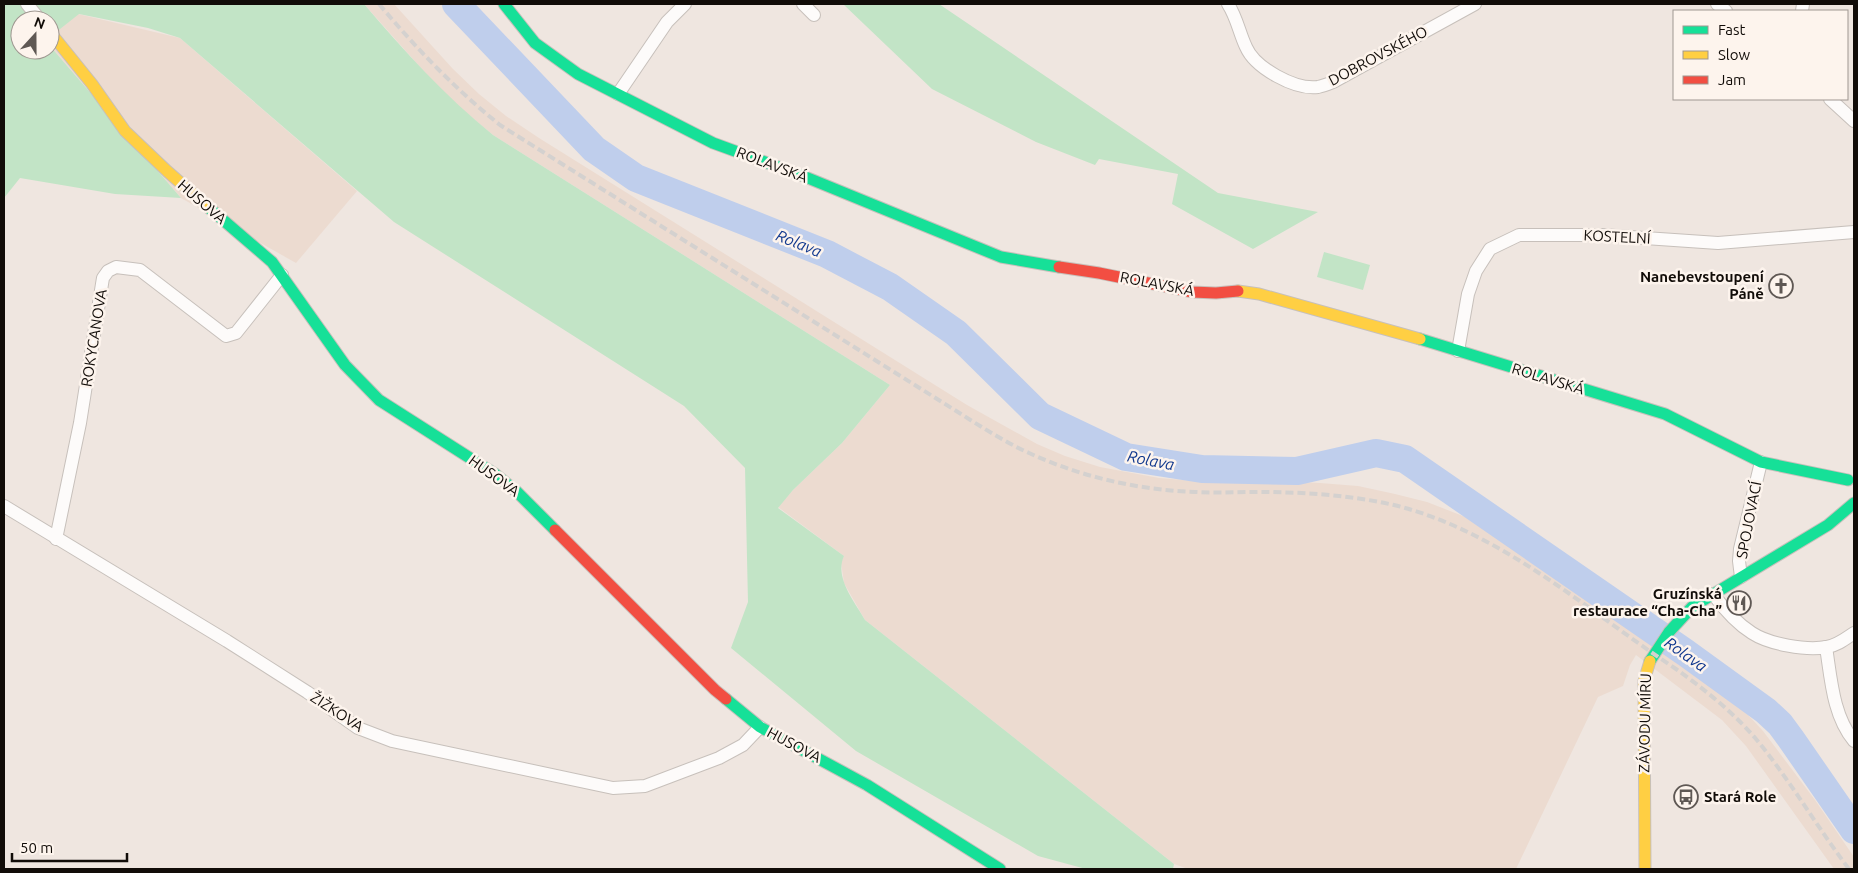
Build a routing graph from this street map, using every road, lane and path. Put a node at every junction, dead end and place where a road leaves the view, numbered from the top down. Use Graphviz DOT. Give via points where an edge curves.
graph roads {
  1 [pos="504,4"];
  2 [pos="685,4"];
  3 [pos="803,4"];
  4 [pos="1228,4"];
  5 [pos="1475,4"];
  6 [pos="814,15"];
  7 [pos="60,44"];
  8 [pos="618,94"];
  9 [pos="1831,100"];
  10 [pos="1854,121"];
  11 [pos="1854,232"];
  12 [pos="282,275"];
  13 [pos="1458,351"];
  14 [pos="1760,462"];
  15 [pos="1854,468"];
  16 [pos="1848,480"];
  17 [pos="1854,498"];
  18 [pos="1854,503"];
  19 [pos="4,506"];
  20 [pos="56,539"];
  21 [pos="1741,577"];
  22 [pos="1713,594"];
  23 [pos="1854,633"];
  24 [pos="1826,648"];
  25 [pos="760,727"];
  26 [pos="1854,741"];
  27 [pos="993,867"];
  28 [pos="1645,869"];
  1 -- 8 [label="street, ROLAVSKÁ" via="536,42 578,74"];
  2 -- 8 [label="street" via="667,22"];
  3 -- 6 [label="street"];
  4 -- 5 [label="street, DOBROVSKÉHO" via="1246,48 1262,67 1277,77 1316,87 1341,78"];
  7 -- 12 [label="street, HUSOVA" via="125,131"];
  8 -- 13 [label="street, ROLAVSKÁ" via="713,143 1001,257 1192,292 1259,294"];
  9 -- 10 [label="street"];
  11 -- 13 [label="street, KOSTELNÍ" via="1718,243 1601,235 1519,235 1490,249 1476,271 1468,294"];
  12 -- 20 [label="street, ROKYCANOVA" via="236,333 226,336 140,270 116,267 108,271 103,278 80,423"];
  12 -- 25 [label="street, HUSOVA" via="345,365 379,400 495,474 516,491 715,690"];
  13 -- 14 [label="street, ROLAVSKÁ" via="1665,414"];
  14 -- 16 [label="street, ROLAVSKÁ"];
  14 -- 21 [label="street, SPOJOVACÍ" via="1740,549"];
  15 -- 16 [label="street"];
  16 -- 17 [label="street" via="1849,492"];
  18 -- 21 [label="street, ZÁVODU MÍRU" via="1828,525"];
  19 -- 20 [label="street, ŽIŽKOVA"];
  20 -- 25 [label="street, ŽIŽKOVA" via="227,641 358,728 392,740 613,788 645,786 719,758 743,745"];
  21 -- 22 [label="street, ZÁVODU MÍRU"];
  22 -- 24 [label="street" via="1740,625 1754,634 1783,645"];
  22 -- 28 [label="street, ZÁVODU MÍRU" via="1683,616 1657,647 1645,668"];
  23 -- 24 [label="street" via="1841,643"];
  24 -- 26 [label="street" via="1837,706 1847,733"];
  25 -- 27 [label="street, HUSOVA" via="867,785"];
}
